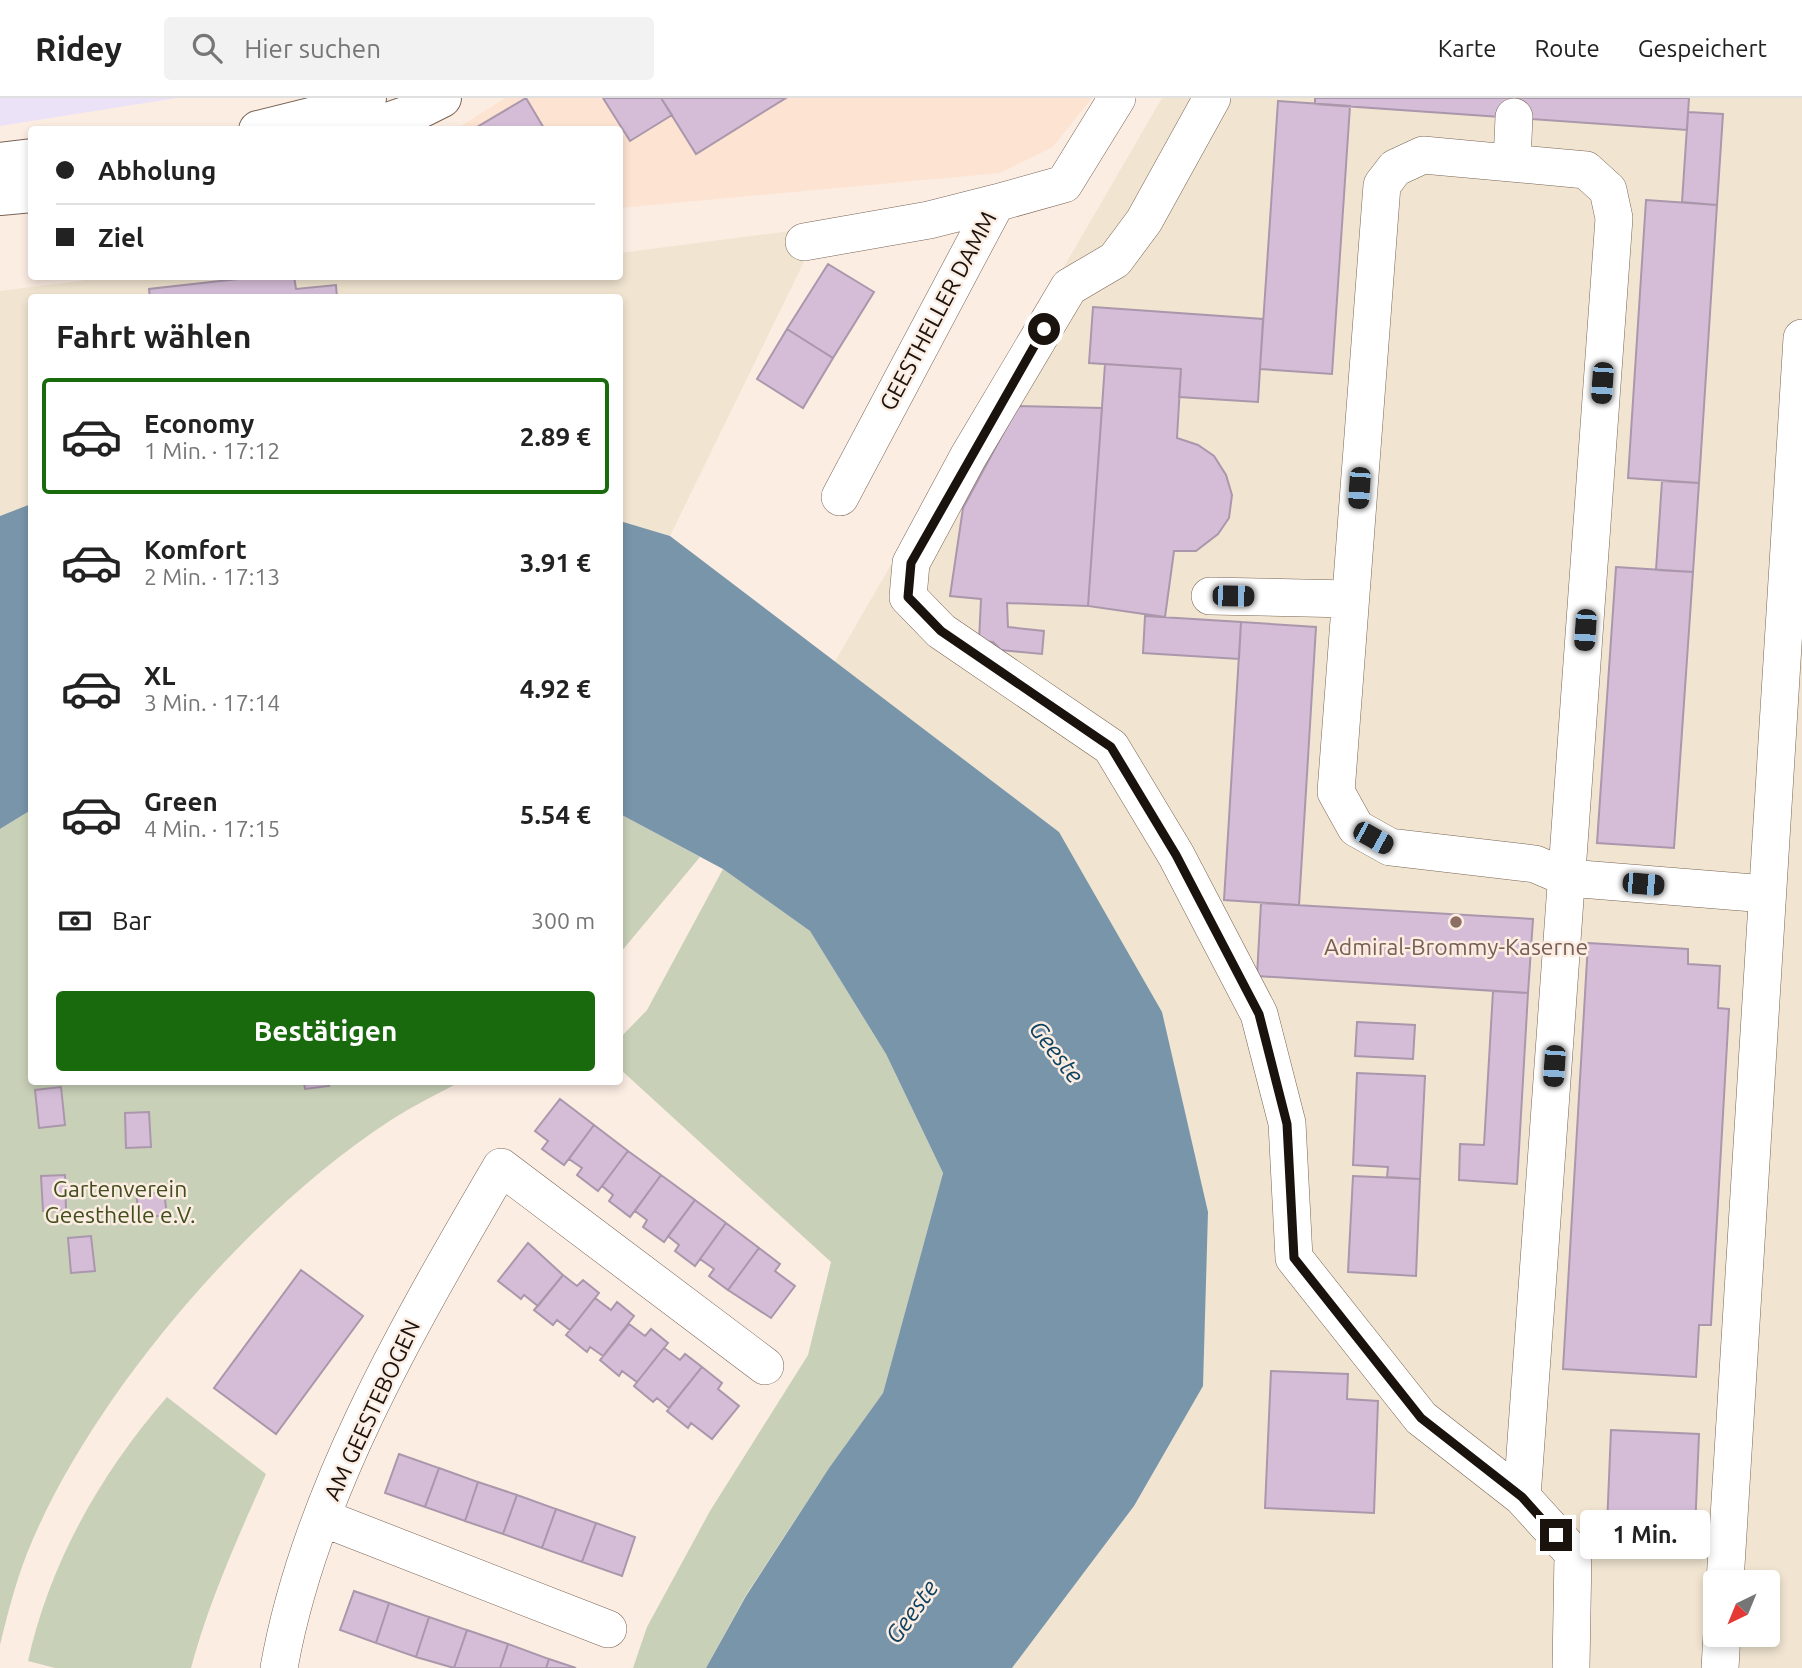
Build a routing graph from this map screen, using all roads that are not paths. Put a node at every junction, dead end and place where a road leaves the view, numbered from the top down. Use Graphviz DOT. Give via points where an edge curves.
graph roads {
  1 [pos="367,98"];
  2 [pos="442,98"];
  3 [pos="1117,98"];
  4 [pos="1213,98"];
  5 [pos="1514,117"];
  6 [pos="274,126"];
  7 [pos="376,126"];
  8 [pos="28,158"];
  9 [pos="0,162"];
  10 [pos="1512,162"];
  11 [pos="28,193"];
  12 [pos="0,196"];
  13 [pos="996,203"];
  14 [pos="804,242"];
  15 [pos="1802,338"];
  16 [pos="840,497"];
  17 [pos="1210,596"];
  18 [pos="1350,599"];
  19 [pos="1569,878"];
  20 [pos="1766,894"];
  21 [pos="765,1366"];
  22 [pos="1522,1497"];
  23 [pos="323,1518"];
  24 [pos="1727,1570"];
  25 [pos="608,1629"];
  26 [pos="1721,1647"];
  27 [pos="279,1668"];
  28 [pos="1571,1668"];
  29 [pos="1720,1668"];
  1 -- 6 [label="main road" via="347,108"];
  2 -- 7 [label="main road"];
  3 -- 13 [label="street, GEESTHELLER DAMM" via="1064,184"];
  4 -- 22 [label="street" via="1144,221 1115,260 1069,286 911,563 908,597 941,631 1111,747 1176,855 1259,1014 1287,1124 1294,1258 1421,1418"];
  5 -- 10 [label="street"];
  8 -- 9 [label="main road"];
  10 -- 18 [label="street" via="1423,155 1395,168 1382,185"];
  10 -- 19 [label="street" via="1586,170 1608,190 1614,218"];
  11 -- 12 [label="main road"];
  13 -- 14 [label="street"];
  13 -- 16 [label="street, GEESTHELLER DAMM"];
  15 -- 20 [label="street"];
  17 -- 18 [label="street"];
  18 -- 19 [label="street" via="1336,792 1356,828 1390,847 1535,864"];
  19 -- 20 [label="street"];
  19 -- 22 [label="street"];
  20 -- 24 [label="street"];
  21 -- 23 [label="street, AM GEESTEBOGEN" via="501,1167 412,1319"];
  22 -- 28 [label="street" via="1573,1553"];
  23 -- 25 [label="street"];
  23 -- 27 [label="street, AM GEESTEBOGEN" via="285,1630"];
  26 -- 29 [label="street"];
}
